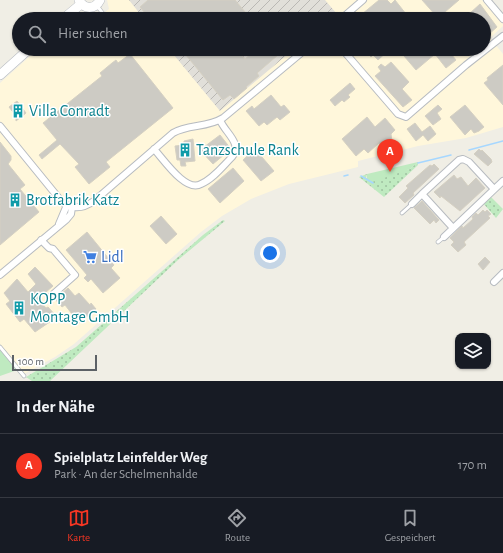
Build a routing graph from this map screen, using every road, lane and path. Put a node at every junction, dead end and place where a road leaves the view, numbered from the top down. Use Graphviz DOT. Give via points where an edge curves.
graph roads {
  1 [pos="364,0"];
  2 [pos="487,0"];
  3 [pos="80,2"];
  4 [pos="98,3"];
  5 [pos="71,12"];
  6 [pos="103,12"];
  7 [pos="349,12"];
  8 [pos="503,19"];
  9 [pos="503,36"];
  10 [pos="491,45"];
  11 [pos="21,56"];
  12 [pos="298,56"];
  13 [pos="348,56"];
  14 [pos="477,56"];
  15 [pos="0,75"];
  16 [pos="220,120"];
  17 [pos="0,126"];
  18 [pos="154,149"];
  19 [pos="503,181"];
  20 [pos="494,189"];
  21 [pos="422,194"];
  22 [pos="412,204"];
  23 [pos="69,206"];
  24 [pos="402,213"];
  25 [pos="453,228"];
  26 [pos="444,236"];
  27 [pos="41,240"];
  28 [pos="438,242"];
  29 [pos="503,273"];
  30 [pos="0,274"];
  31 [pos="494,282"];
  32 [pos="50,297"];
  33 [pos="0,347"];
  34 [pos="24,376"];
  1 -- 7 [label="street"];
  2 -- 8 [label="street"];
  3 -- 4 [label="street" via="90,8"];
  3 -- 5 [label="street"];
  4 -- 6 [label="lane"];
  9 -- 10 [label="street"];
  11 -- 15 [label="street"];
  12 -- 16 [label="street"];
  13 -- 14 [label="street" via="398,114 406,117"];
  16 -- 18 [label="street" via="208,125 178,130"];
  16 -- 18 [label="street" via="234,141 236,152 201,184 193,186 185,183"];
  17 -- 23 [label="street" via="61,200"];
  18 -- 23 [label="street" via="92,202 82,207"];
  19 -- 20 [label="street"];
  20 -- 21 [label="street" via="463,159"];
  20 -- 25 [label="street"];
  21 -- 22 [label="street"];
  21 -- 25 [label="street"];
  22 -- 24 [label="lane"];
  23 -- 27 [label="street" via="69,216"];
  25 -- 26 [label="street"];
  26 -- 28 [label="lane"];
  27 -- 30 [label="street"];
  27 -- 32 [label="street" via="48,248 53,249 75,275"];
  29 -- 31 [label="street"];
  33 -- 34 [label="lane"];
}
